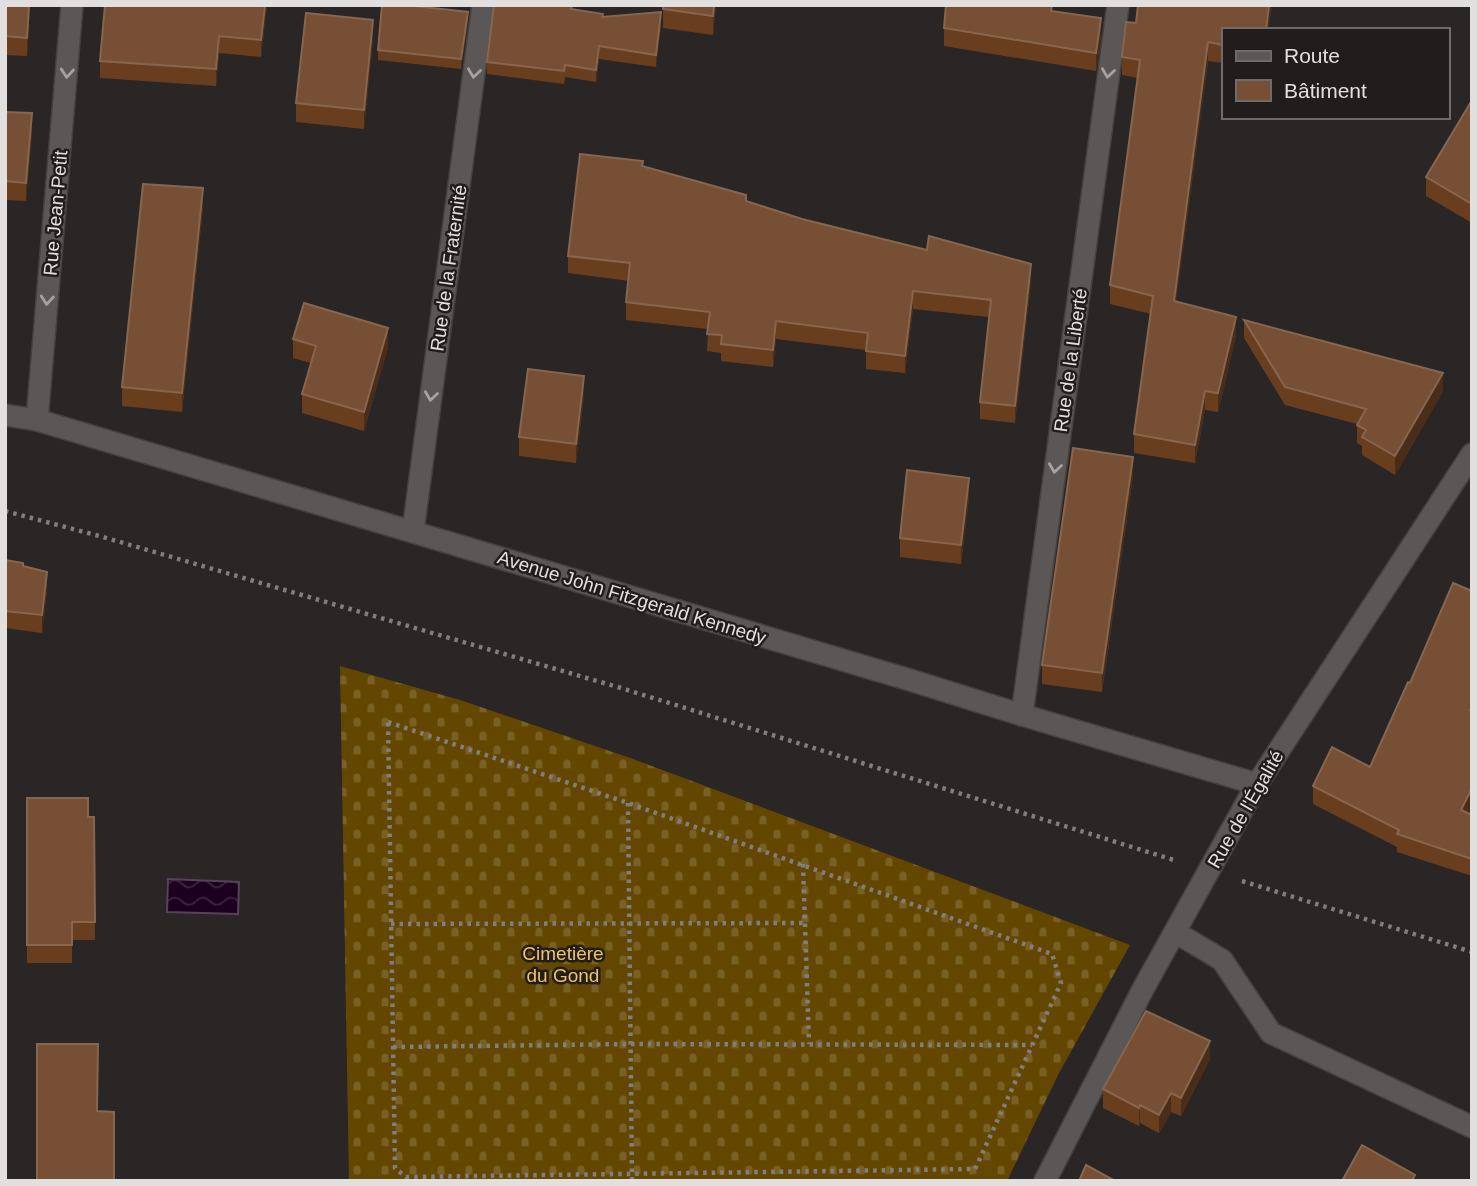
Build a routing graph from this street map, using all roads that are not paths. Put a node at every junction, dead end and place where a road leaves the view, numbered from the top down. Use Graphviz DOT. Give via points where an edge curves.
graph roads {
  1 [pos="72,5"];
  2 [pos="483,5"];
  3 [pos="1118,5"];
  4 [pos="5,415"];
  5 [pos="37,420"];
  6 [pos="1472,454"];
  7 [pos="413,531"];
  8 [pos="1022,715"];
  9 [pos="1257,784"];
  10 [pos="1175,932"];
  11 [pos="1472,1127"];
  12 [pos="1045,1181"];
  1 -- 5 [label="street, Rue Jean-Petit, one-way"];
  2 -- 7 [label="street, Rue de la Fraternité, one-way"];
  3 -- 8 [label="street, Rue de la Liberté, one-way"];
  4 -- 5 [label="street, Avenue John Fitzgerald Kennedy"];
  5 -- 7 [label="street, Avenue John Fitzgerald Kennedy"];
  6 -- 9 [label="street, Rue de l'Égalité"];
  7 -- 8 [label="street, Avenue John Fitzgerald Kennedy"];
  8 -- 9 [label="street, Avenue John Fitzgerald Kennedy"];
  9 -- 10 [label="street, Rue de l'Égalité"];
  10 -- 11 [label="street" via="1222,960 1271,1033"];
  10 -- 12 [label="street, Rue de l'Égalité"];
}
